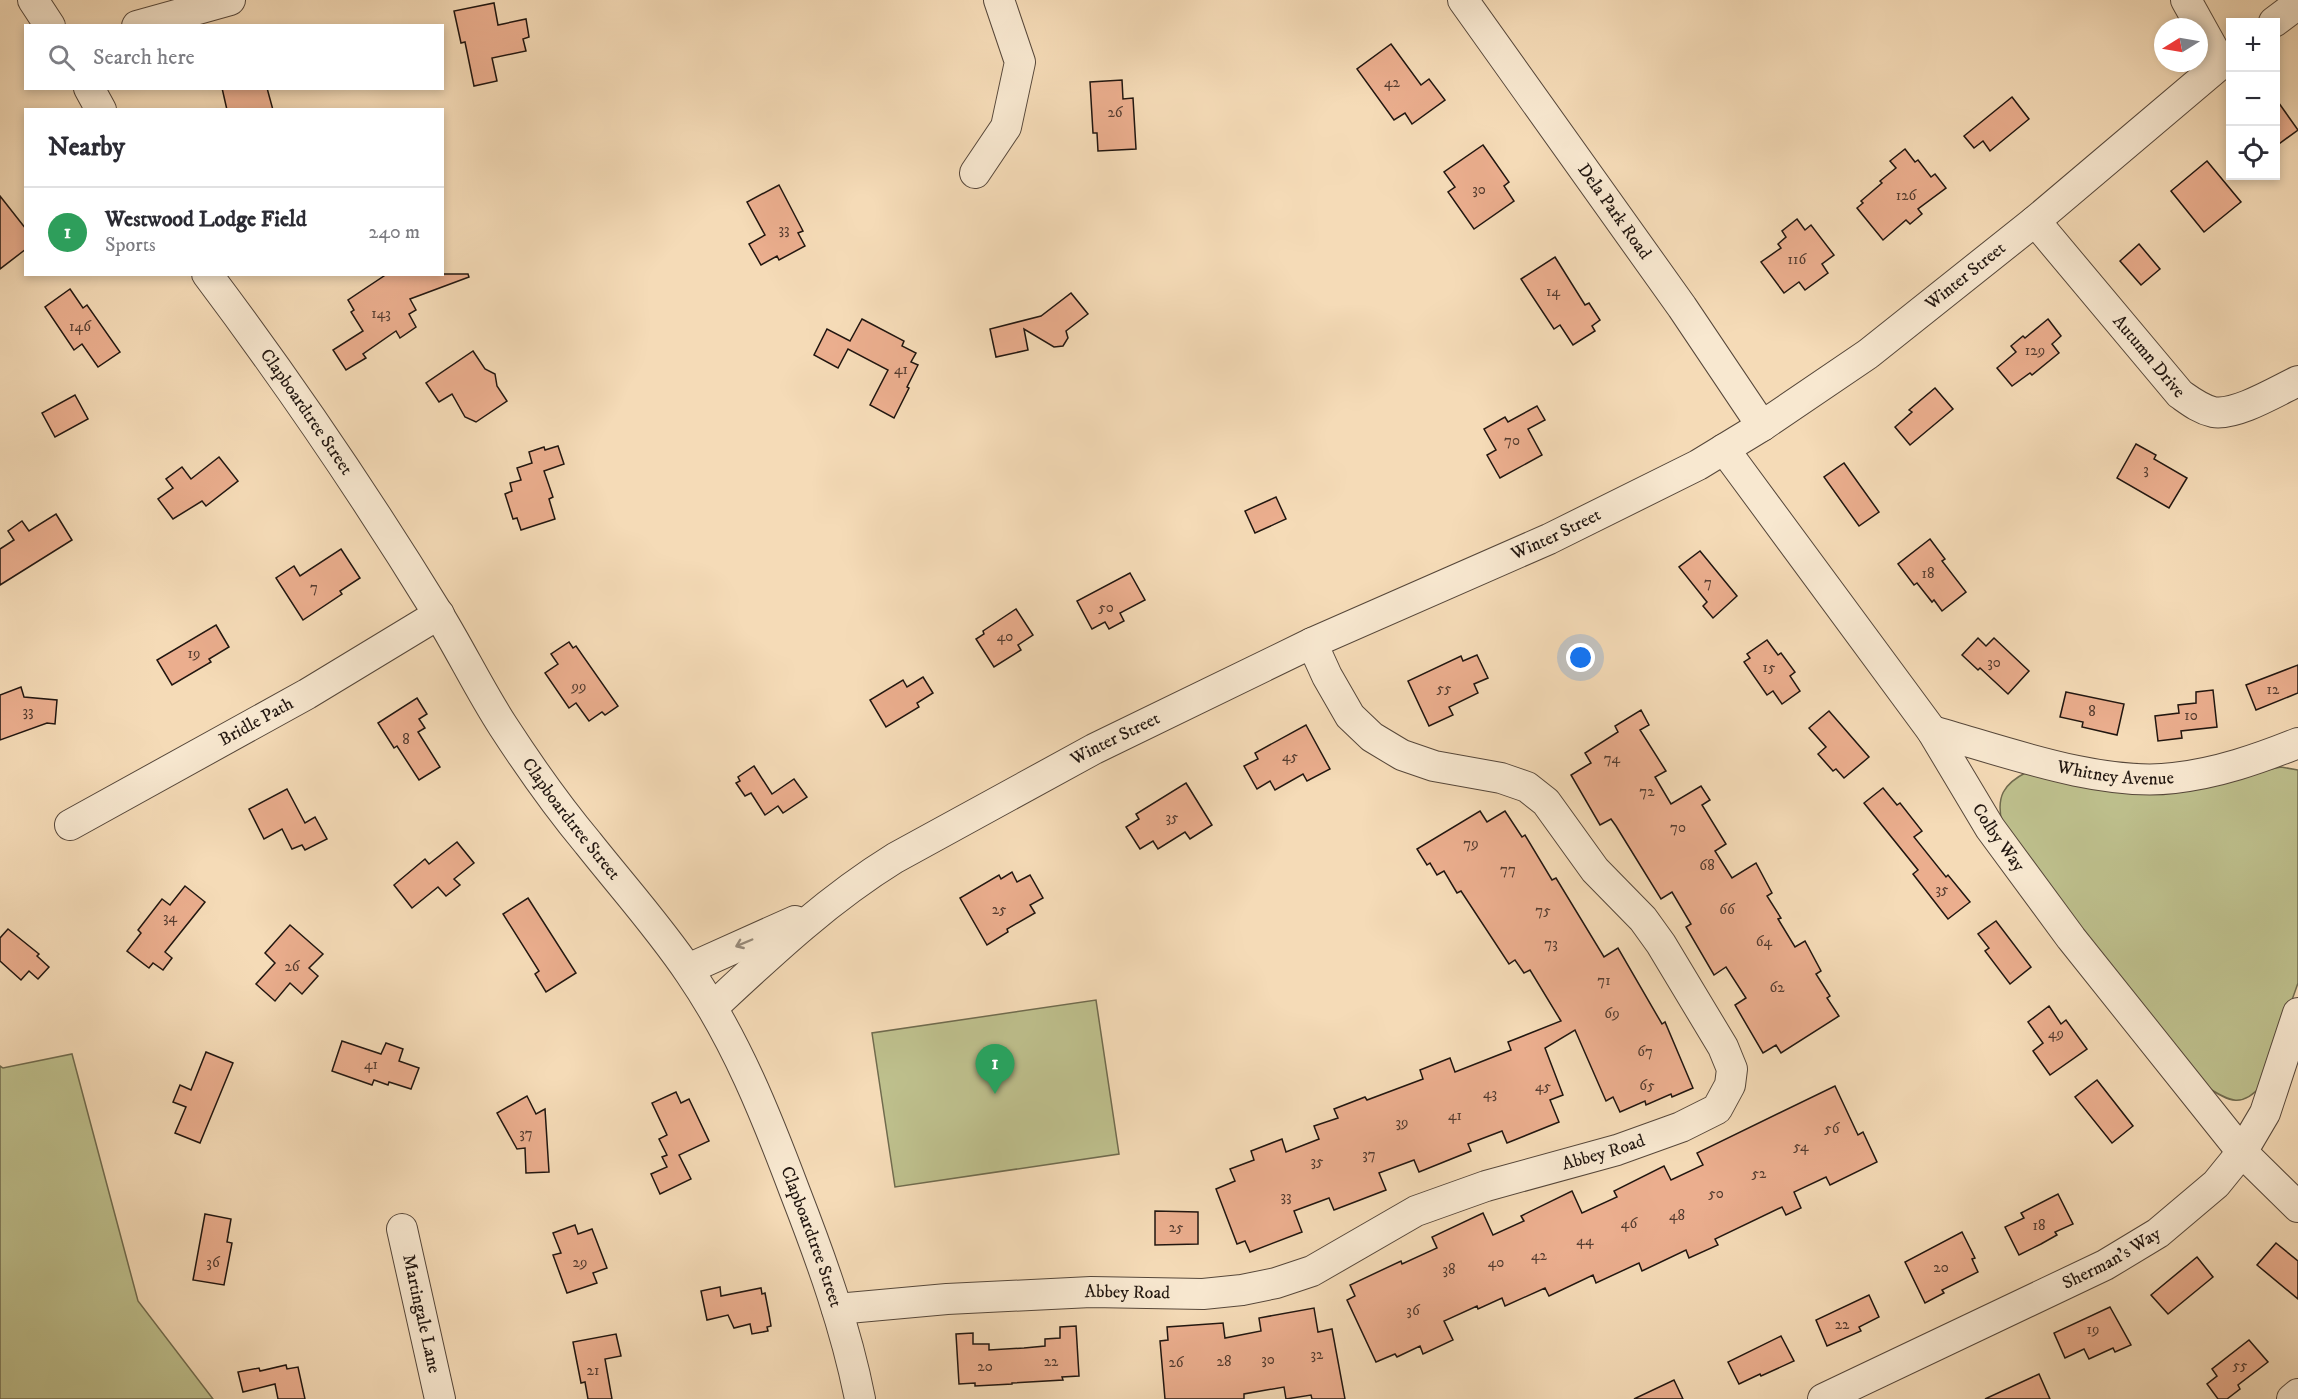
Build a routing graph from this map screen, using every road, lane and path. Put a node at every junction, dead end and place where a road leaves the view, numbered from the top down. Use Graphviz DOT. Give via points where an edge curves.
graph roads {
  1 [pos="33,0"];
  2 [pos="230,0"];
  3 [pos="999,0"];
  4 [pos="1463,0"];
  5 [pos="2186,0"];
  6 [pos="2298,4"];
  7 [pos="2279,18"];
  8 [pos="49,24"];
  9 [pos="145,24"];
  10 [pos="2226,59"];
  11 [pos="90,90"];
  12 [pos="100,108"];
  13 [pos="975,173"];
  14 [pos="2034,221"];
  15 [pos="208,276"];
  16 [pos="2298,381"];
  17 [pos="1762,426"];
  18 [pos="1724,449"];
  19 [pos="439,614"];
  20 [pos="1312,643"];
  21 [pos="1932,731"];
  22 [pos="2298,743"];
  23 [pos="70,825"];
  24 [pos="817,912"];
  25 [pos="688,969"];
  26 [pos="713,1007"];
  27 [pos="2298,1013"];
  28 [pos="2242,1152"];
  29 [pos="2298,1207"];
  30 [pos="402,1229"];
  31 [pos="837,1309"];
  32 [pos="2298,1394"];
  33 [pos="440,1399"];
  34 [pos="860,1399"];
  35 [pos="1823,1399"];
  36 [pos="2292,1399"];
  1 -- 8 [label="street"];
  2 -- 9 [label="street"];
  3 -- 13 [label="street" via="1020,62 1006,127"];
  4 -- 17 [label="street, Dela Park Road"];
  5 -- 10 [label="street"];
  6 -- 7 [label="street"];
  10 -- 14 [label="street, Winter Street"];
  11 -- 12 [label="street"];
  14 -- 16 [label="street, Autumn Drive" via="2180,393 2196,406 2215,412 2245,407"];
  14 -- 17 [label="street, Winter Street" via="1868,354"];
  15 -- 19 [label="street, Clapboardtree Street" via="341,461"];
  17 -- 18 [label="street, Winter Street"];
  18 -- 20 [label="street, Winter Street" via="1549,539"];
  18 -- 21 [label="street, Colby Way"];
  19 -- 23 [label="street, Bridle Path" via="307,694"];
  19 -- 25 [label="street, Clapboardtree Street" via="502,724 552,798"];
  20 -- 24 [label="street, Winter Street" via="1094,749 895,858"];
  20 -- 31 [label="street, Abbey Road" via="1350,716 1372,737 1402,755 1434,766 1501,778 1527,787 1546,802 1595,870 1649,927 1723,1047 1732,1069 1730,1085 1717,1109 1682,1128 1486,1186 1416,1211 1312,1271 1276,1283 1203,1294 1091,1292"];
  21 -- 22 [label="street, Whitney Avenue" via="2060,767 2116,777 2173,778 2239,766"];
  21 -- 28 [label="street, Colby Way" via="1990,828 2071,938"];
  24 -- 25 [label="street, Winter Street, one-way"];
  24 -- 26 [label="street, Winter Street"];
  25 -- 26 [label="street, Clapboardtree Street"];
  26 -- 31 [label="street, Clapboardtree Street" via="760,1100"];
  27 -- 28 [label="street, Sherman's Way" via="2265,1113"];
  28 -- 29 [label="street, Colby Way"];
  28 -- 35 [label="street, Sherman's Way" via="2216,1184 2158,1233 2105,1265"];
  30 -- 33 [label="street, Martingale Lane"];
  31 -- 34 [label="street, Clapboardtree Street"];
  32 -- 36 [label="street"];
}
